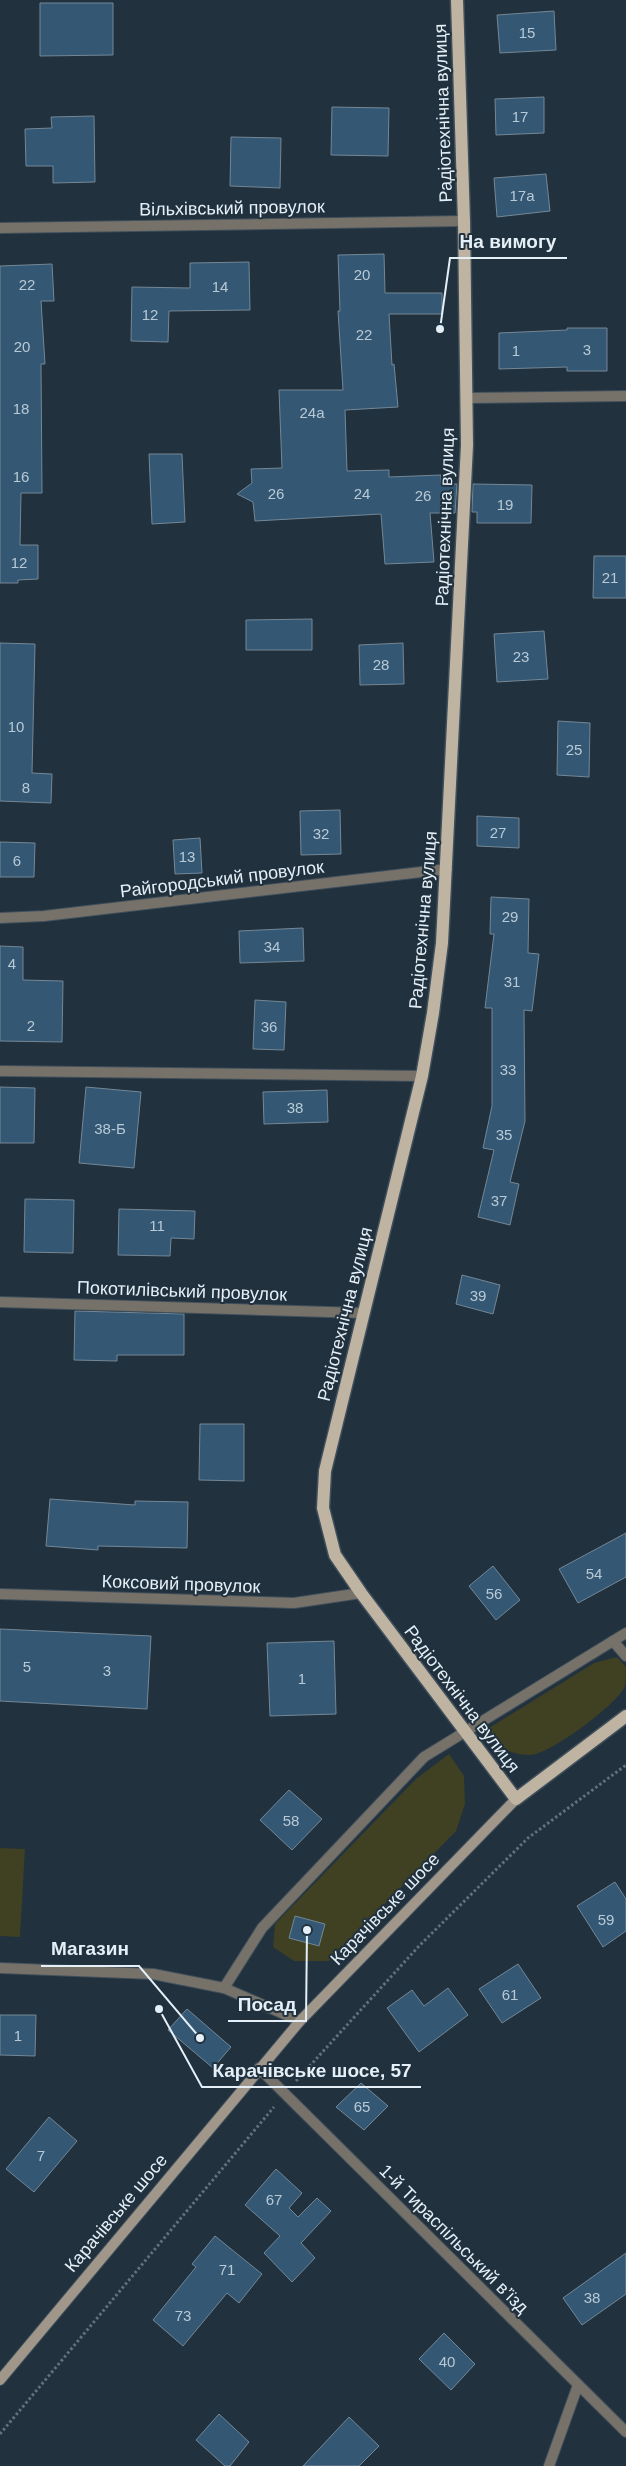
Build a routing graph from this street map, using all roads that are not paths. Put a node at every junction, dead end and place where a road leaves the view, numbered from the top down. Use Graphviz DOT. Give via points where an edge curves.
graph roads {
  1 [pos="457,0"];
  2 [pos="464,220"];
  3 [pos="0,228"];
  4 [pos="626,396"];
  5 [pos="466,398"];
  6 [pos="447,869"];
  7 [pos="0,918"];
  8 [pos="0,1071"];
  9 [pos="422,1076"];
  10 [pos="0,1302"];
  11 [pos="362,1314"];
  12 [pos="360,1593"];
  13 [pos="0,1594"];
  14 [pos="626,1633"];
  15 [pos="613,1641"];
  16 [pos="626,1656"];
  17 [pos="626,1716"];
  18 [pos="465,1731"];
  19 [pos="516,1800"];
  20 [pos="0,1968"];
  21 [pos="224,1988"];
  22 [pos="300,2021"];
  23 [pos="259,2068"];
  24 [pos="0,2380"];
  25 [pos="578,2385"];
  26 [pos="626,2432"];
  27 [pos="550,2466"];
  1 -- 2 [label="main road, Радіотехнічна вулиця"];
  2 -- 3 [label="street, Вільхівський провулок"];
  2 -- 5 [label="main road, Радіотехнічна вулиця"];
  4 -- 5 [label="street"];
  5 -- 6 [label="main road, Радіотехнічна вулиця"];
  6 -- 7 [label="street, Райгородський провулок" via="44,916"];
  6 -- 9 [label="main road, Радіотехнічна вулиця" via="442,943"];
  8 -- 9 [label="street"];
  9 -- 11 [label="main road, Радіотехнічна вулиця"];
  10 -- 11 [label="street, Покотилівський провулок"];
  11 -- 12 [label="main road, Радіотехнічна вулиця" via="325,1471 323,1508 335,1555"];
  12 -- 13 [label="street, Коксовий провулок" via="294,1603"];
  12 -- 18 [label="main road, Радіотехнічна вулиця"];
  14 -- 15 [label="street"];
  15 -- 16 [label="street"];
  15 -- 18 [label="street"];
  17 -- 19 [label="main road, Карачівське шосе"];
  18 -- 19 [label="main road, Радіотехнічна вулиця"];
  18 -- 21 [label="street" via="424,1757 262,1928"];
  19 -- 22 [label="main road, Карачівське шосе"];
  20 -- 21 [label="street" via="153,1974"];
  21 -- 22 [label="street"];
  22 -- 23 [label="main road, Карачівське шосе"];
  23 -- 24 [label="main road, Карачівське шосе"];
  23 -- 25 [label="street, 1-й Тираспільський в’їзд"];
  25 -- 26 [label="street, 1-й Тираспільський в’їзд"];
  25 -- 27 [label="street"];
}
